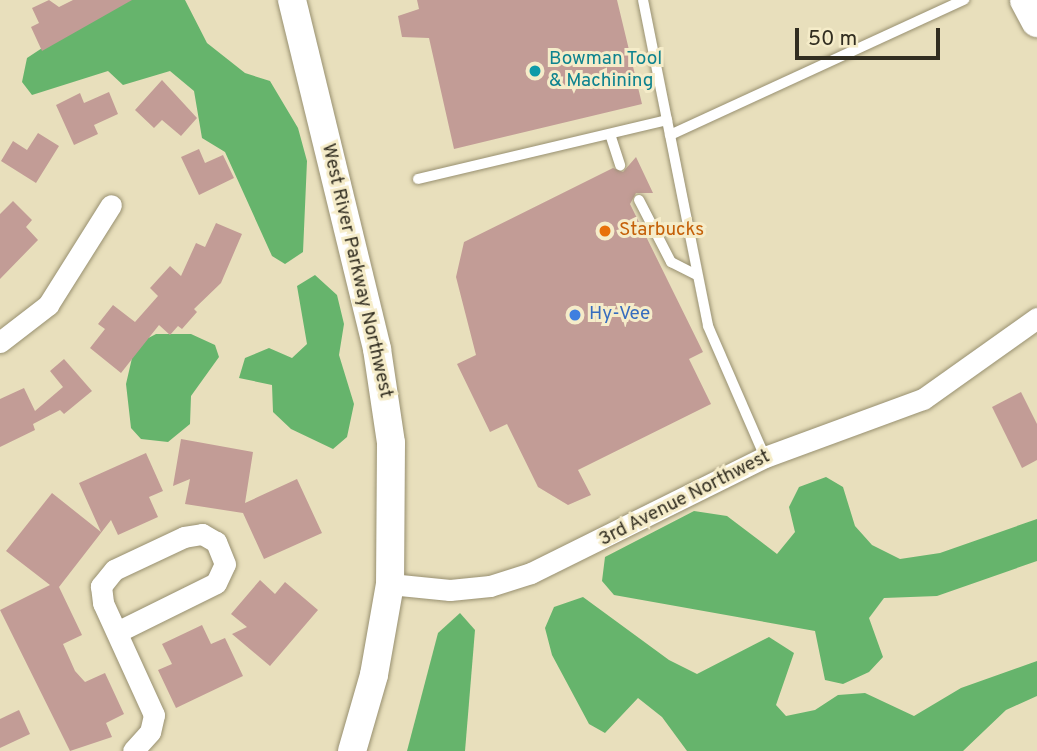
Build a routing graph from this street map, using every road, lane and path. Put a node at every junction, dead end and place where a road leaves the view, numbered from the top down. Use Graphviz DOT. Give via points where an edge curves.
graph roads {
  1 [pos="292,0"];
  2 [pos="643,0"];
  3 [pos="964,0"];
  4 [pos="1026,0"];
  5 [pos="1037,21"];
  6 [pos="667,120"];
  7 [pos="610,134"];
  8 [pos="670,135"];
  9 [pos="620,165"];
  10 [pos="418,179"];
  11 [pos="639,200"];
  12 [pos="111,205"];
  13 [pos="697,275"];
  14 [pos="1037,318"];
  15 [pos="0,342"];
  16 [pos="765,457"];
  17 [pos="390,584"];
  18 [pos="117,632"];
  19 [pos="134,751"];
  20 [pos="352,751"];
  1 -- 17 [label="main road, West River Parkway Northwest" via="385,391 391,443"];
  2 -- 6 [label="lane"];
  3 -- 8 [label="lane"];
  4 -- 5 [label="main road"];
  6 -- 7 [label="lane"];
  6 -- 8 [label="lane"];
  7 -- 9 [label="lane"];
  7 -- 10 [label="lane"];
  8 -- 13 [label="lane"];
  11 -- 13 [label="lane" via="671,262"];
  12 -- 15 [label="street" via="48,305"];
  13 -- 16 [label="lane" via="708,326"];
  14 -- 16 [label="street, 3rd Avenue Northwest" via="923,399"];
  16 -- 17 [label="street, 3rd Avenue Northwest" via="531,573 490,586 450,590"];
  17 -- 20 [label="main road, West River Parkway Northwest" via="374,676"];
  18 -- 18 [label="street" via="100,592 108,574 184,537 202,534 216,542 225,565 216,583"];
  18 -- 19 [label="street" via="154,715 150,732"];
}
